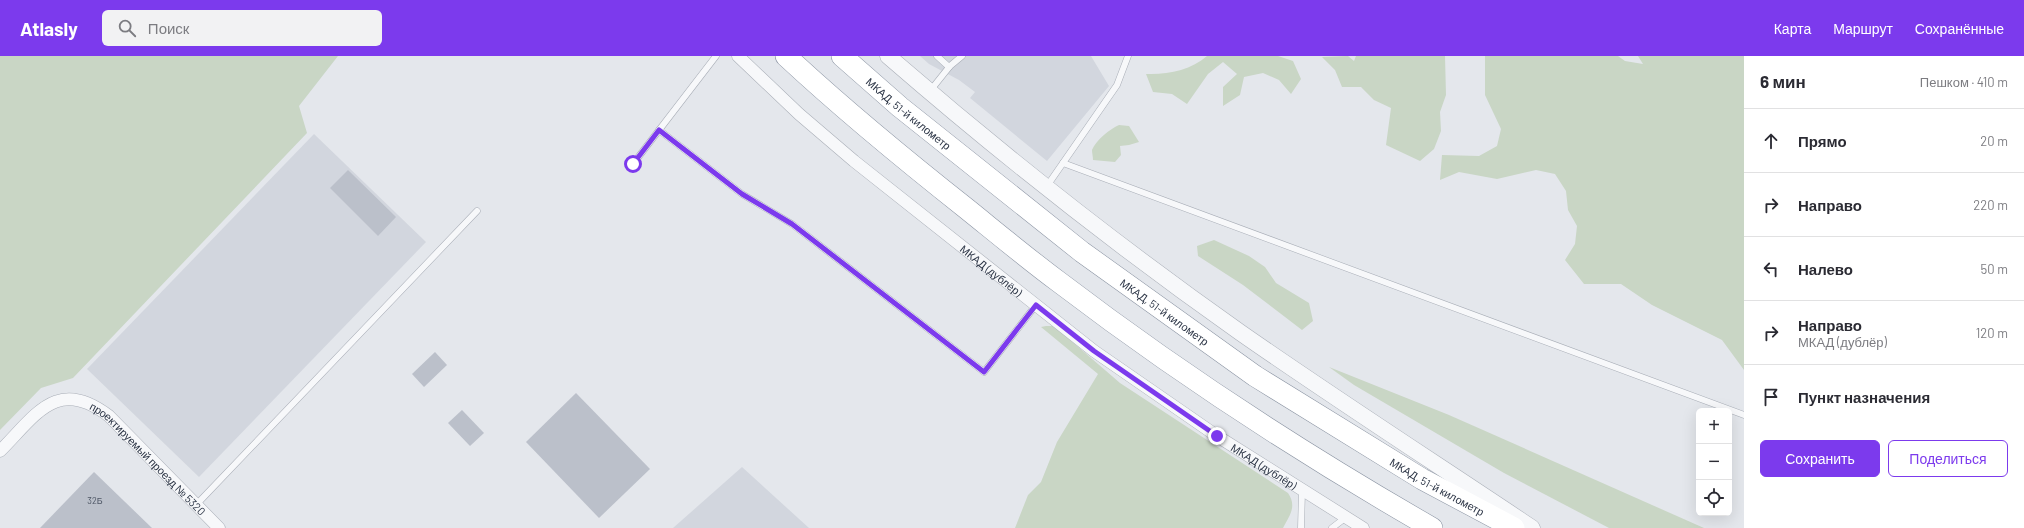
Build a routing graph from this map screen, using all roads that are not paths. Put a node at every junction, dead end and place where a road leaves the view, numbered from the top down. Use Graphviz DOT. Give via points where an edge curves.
graph roads {
  1 [pos="716,56"];
  2 [pos="738,56"];
  3 [pos="786,56"];
  4 [pos="842,56"];
  5 [pos="888,56"];
  6 [pos="937,56"];
  7 [pos="962,56"];
  8 [pos="1128,56"];
  9 [pos="949,67"];
  10 [pos="929,92"];
  11 [pos="659,130"];
  12 [pos="633,164"];
  13 [pos="1063,164"];
  14 [pos="1046,188"];
  15 [pos="477,211"];
  16 [pos="1036,305"];
  17 [pos="1744,415"];
  18 [pos="0,452"];
  19 [pos="1302,491"];
  20 [pos="196,505"];
  21 [pos="1345,518"];
  22 [pos="219,528"];
  23 [pos="1301,528"];
  24 [pos="1332,528"];
  25 [pos="1363,528"];
  26 [pos="1432,528"];
  27 [pos="1514,528"];
  28 [pos="1532,528"];
  1 -- 11 [label="lane"];
  2 -- 16 [label="street, МКАД (дублёр)" via="799,114 854,161"];
  3 -- 26 [label="highway" via="878,138 1057,281 1237,408 1360,487"];
  4 -- 27 [label="highway, МКАД, 51-й километр" via="900,107 1082,252 1255,376 1422,479"];
  5 -- 10 [label="street"];
  6 -- 9 [label="lane"];
  7 -- 9 [label="lane"];
  8 -- 13 [label="lane" via="1117,85"];
  9 -- 10 [label="lane"];
  10 -- 14 [label="street"];
  11 -- 12 [label="lane"];
  11 -- 16 [label="lane" via="742,194 792,224 984,372"];
  13 -- 14 [label="lane"];
  13 -- 17 [label="lane"];
  14 -- 28 [label="street" via="1105,235 1240,332 1343,404"];
  15 -- 20 [label="lane"];
  16 -- 19 [label="street, МКАД (дублёр)" via="1094,351"];
  18 -- 20 [label="street, проектируемый проезд № 5320" via="45,406 56,400 72,398 85,401 109,416"];
  19 -- 21 [label="street, МКАД (дублёр)"];
  19 -- 23 [label="lane"];
  20 -- 22 [label="street, проектируемый проезд № 5320"];
  21 -- 24 [label="lane"];
  21 -- 25 [label="street, МКАД (дублёр)"];
}
